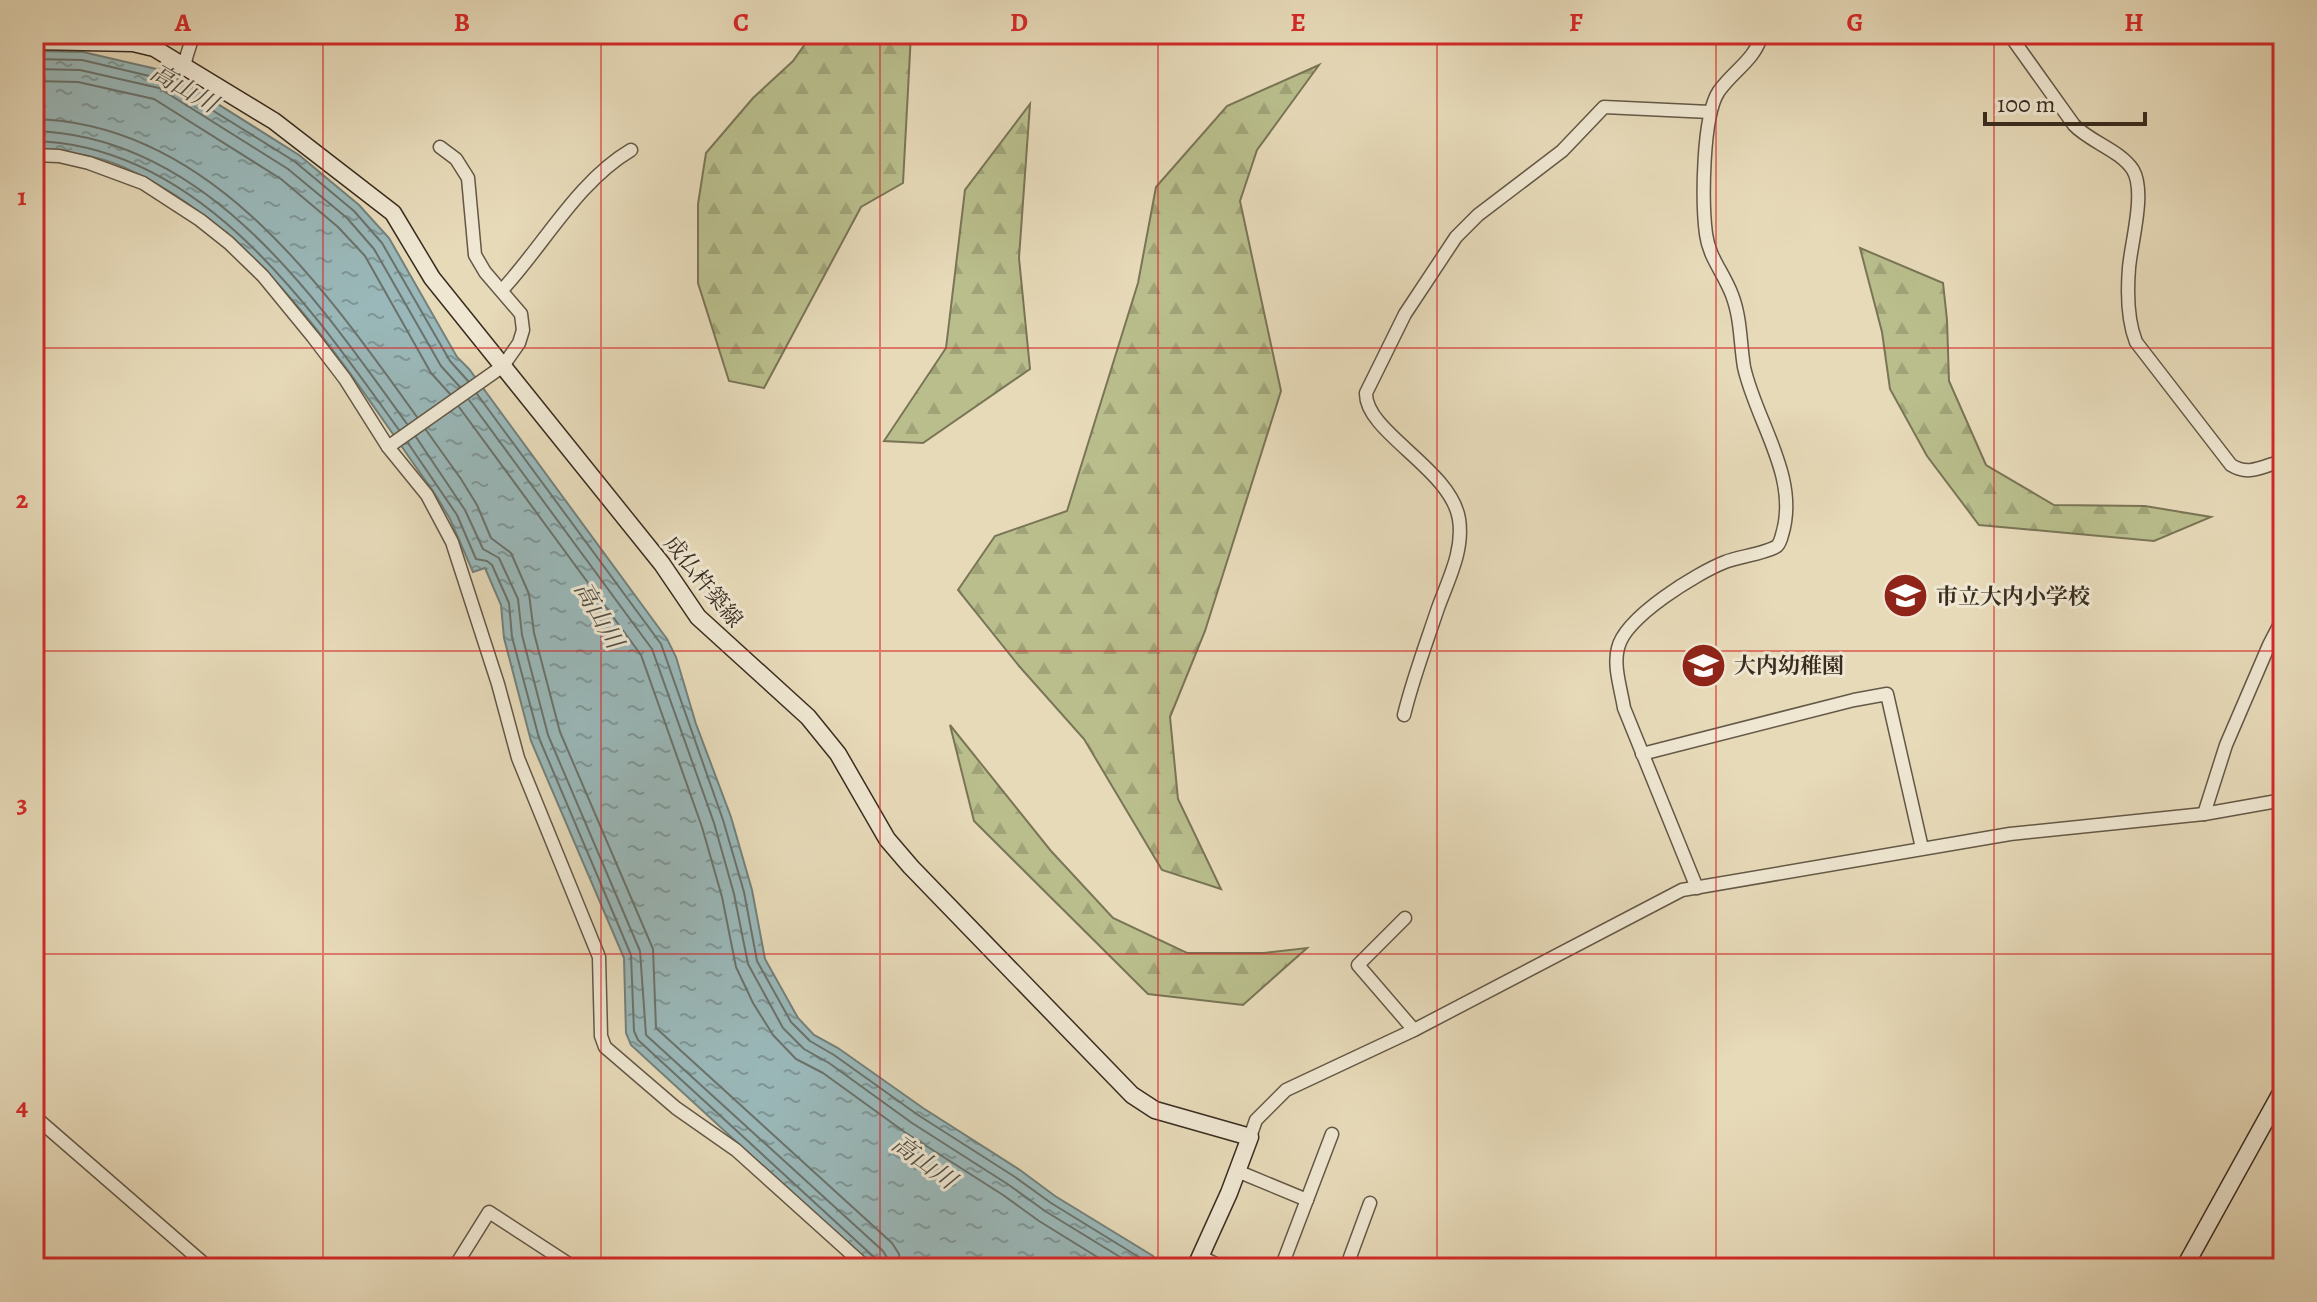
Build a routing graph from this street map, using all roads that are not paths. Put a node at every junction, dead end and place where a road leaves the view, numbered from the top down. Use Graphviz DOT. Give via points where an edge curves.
graph roads {
  1 [pos="192,34"];
  2 [pos="1762,34"];
  3 [pos="2009,34"];
  4 [pos="34,41"];
  5 [pos="185,66"];
  6 [pos="1710,112"];
  7 [pos="440,147"];
  8 [pos="631,150"];
  9 [pos="34,155"];
  10 [pos="502,290"];
  11 [pos="503,366"];
  12 [pos="388,447"];
  13 [pos="2283,461"];
  14 [pos="2283,618"];
  15 [pos="1404,715"];
  16 [pos="1642,754"];
  17 [pos="2283,800"];
  18 [pos="2204,814"];
  19 [pos="1922,848"];
  20 [pos="1697,888"];
  21 [pos="1405,918"];
  22 [pos="1414,1030"];
  23 [pos="2283,1089"];
  24 [pos="34,1116"];
  25 [pos="1332,1134"];
  26 [pos="1250,1137"];
  27 [pos="1237,1171"];
  28 [pos="1307,1200"];
  29 [pos="1370,1203"];
  30 [pos="1198,1262"];
  31 [pos="209,1268"];
  32 [pos="454,1268"];
  33 [pos="575,1268"];
  34 [pos="867,1268"];
  35 [pos="1223,1268"];
  36 [pos="1281,1268"];
  37 [pos="1346,1268"];
  38 [pos="2184,1268"];
  1 -- 5 [label="street"];
  2 -- 6 [label="street" via="1755,54 1719,92"];
  3 -- 13 [label="street" via="2074,125 2125,161 2137,179 2129,268 2130,324 2136,342 2231,465 2254,471"];
  4 -- 5 [label="main road, 成仏杵築線" via="133,43"];
  5 -- 11 [label="main road, 成仏杵築線" via="284,128 393,213 432,278"];
  6 -- 15 [label="street" via="1604,107 1562,151 1456,237 1405,314 1366,402 1440,481 1456,508 1460,530 1458,553"];
  6 -- 16 [label="street" via="1706,234 1712,259 1732,292 1745,367 1786,490 1787,514 1775,547 1720,563 1684,585 1634,622 1620,642 1618,676 1624,708"];
  7 -- 10 [label="street" via="468,178 475,255"];
  8 -- 10 [label="street" via="612,162 549,228"];
  9 -- 12 [label="street" via="89,163 143,183 229,243 313,337"];
  10 -- 11 [label="street" via="523,322 519,343"];
  11 -- 12 [label="street"];
  11 -- 26 [label="main road, 成仏杵築線" via="662,564 698,617 822,733 887,839 911,867 1132,1095 1155,1110"];
  12 -- 34 [label="street" via="427,495 452,542 518,758 599,957 605,1047 676,1108 736,1150"];
  14 -- 18 [label="street" via="2226,745"];
  16 -- 19 [label="street" via="1887,694"];
  16 -- 20 [label="street"];
  17 -- 18 [label="street"];
  18 -- 19 [label="street"];
  19 -- 20 [label="street"];
  20 -- 22 [label="street" via="1682,890"];
  21 -- 22 [label="street" via="1358,965"];
  22 -- 26 [label="street" via="1286,1090 1256,1120"];
  23 -- 38 [label="main road"];
  24 -- 31 [label="street"];
  25 -- 28 [label="street"];
  26 -- 27 [label="main road"];
  27 -- 28 [label="street"];
  27 -- 30 [label="main road"];
  28 -- 36 [label="street"];
  29 -- 37 [label="street"];
  30 -- 35 [label="street"];
  32 -- 33 [label="street" via="489,1212"];
}
